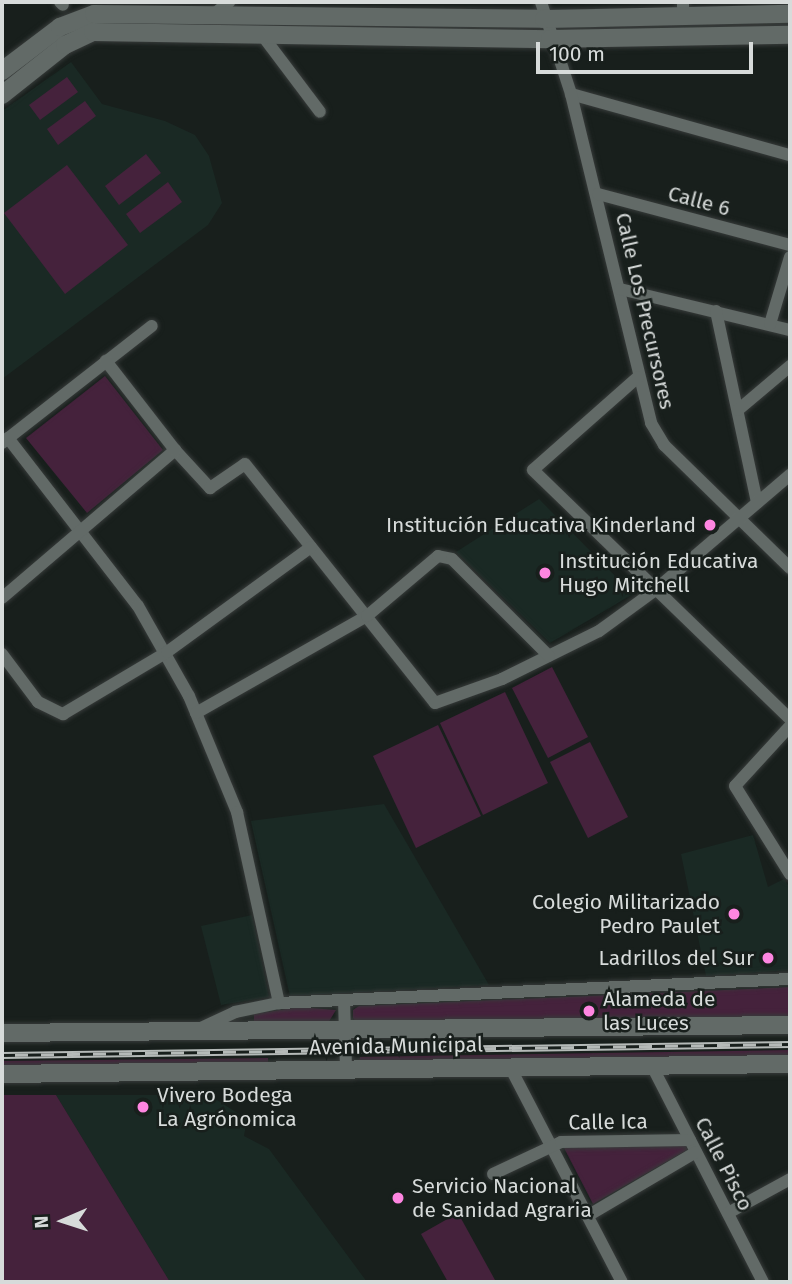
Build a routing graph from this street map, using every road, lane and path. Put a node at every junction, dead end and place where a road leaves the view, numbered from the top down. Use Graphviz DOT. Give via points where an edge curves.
graph roads {
  1 [pos="229,2"];
  2 [pos="683,9"];
  3 [pos="542,10"];
  4 [pos="790,14"];
  5 [pos="210,18"];
  6 [pos="251,18"];
  7 [pos="262,35"];
  8 [pos="790,35"];
  9 [pos="550,39"];
  10 [pos="2,71"];
  11 [pos="571,94"];
  12 [pos="2,95"];
  13 [pos="320,112"];
  14 [pos="790,155"];
  15 [pos="598,194"];
  16 [pos="790,246"];
  17 [pos="790,257"];
  18 [pos="620,289"];
  19 [pos="716,312"];
  20 [pos="770,324"];
  21 [pos="152,326"];
  22 [pos="790,330"];
  23 [pos="106,361"];
  24 [pos="790,366"];
  25 [pos="638,377"];
  26 [pos="738,410"];
  27 [pos="5,441"];
  28 [pos="175,450"];
  29 [pos="790,475"];
  30 [pos="757,503"];
  31 [pos="740,518"];
  32 [pos="80,528"];
  33 [pos="311,547"];
  34 [pos="788,562"];
  35 [pos="654,592"];
  36 [pos="2,598"];
  37 [pos="367,616"];
  38 [pos="167,652"];
  39 [pos="2,654"];
  40 [pos="549,656"];
  41 [pos="196,713"];
  42 [pos="790,719"];
  43 [pos="790,726"];
  44 [pos="790,874"];
  45 [pos="790,979"];
  46 [pos="344,1000"];
  47 [pos="279,1003"];
  48 [pos="790,1025"];
  49 [pos="344,1030"];
  50 [pos="193,1031"];
  51 [pos="2,1033"];
  52 [pos="651,1064"];
  53 [pos="790,1064"];
  54 [pos="510,1067"];
  55 [pos="346,1069"];
  56 [pos="2,1074"];
  57 [pos="551,1145"];
  58 [pos="693,1146"];
  59 [pos="493,1174"];
  60 [pos="790,1179"];
  61 [pos="727,1213"];
  62 [pos="589,1215"];
  63 [pos="622,1282"];
  64 [pos="763,1282"];
  1 -- 5 [label="street"];
  2 -- 3 [label="street"];
  2 -- 4 [label="street"];
  3 -- 6 [label="street"];
  3 -- 9 [label="street, Calle Los Precursores"];
  5 -- 6 [label="street"];
  5 -- 10 [label="street" via="94,14 77,18"];
  6 -- 7 [label="street"];
  7 -- 9 [label="street"];
  7 -- 12 [label="street" via="93,32 65,45"];
  7 -- 13 [label="street"];
  8 -- 9 [label="street"];
  9 -- 11 [label="street, Calle Los Precursores"];
  11 -- 14 [label="street"];
  11 -- 15 [label="street, Calle Los Precursores"];
  15 -- 16 [label="street, Calle 6"];
  15 -- 18 [label="street, Calle Los Precursores"];
  17 -- 20 [label="street"];
  18 -- 19 [label="street"];
  18 -- 25 [label="street, Calle Los Precursores"];
  19 -- 20 [label="street"];
  19 -- 26 [label="street"];
  20 -- 22 [label="street"];
  21 -- 23 [label="street"];
  23 -- 27 [label="street"];
  23 -- 28 [label="street"];
  24 -- 26 [label="street"];
  25 -- 31 [label="street, Calle Los Precursores" via="651,423 664,445"];
  25 -- 35 [label="street" via="533,470"];
  26 -- 30 [label="street"];
  27 -- 32 [label="street"];
  28 -- 32 [label="street"];
  28 -- 33 [label="street" via="210,488 245,464"];
  29 -- 30 [label="street"];
  30 -- 31 [label="street"];
  31 -- 34 [label="street, Calle Los Precursores"];
  31 -- 35 [label="street"];
  32 -- 36 [label="street"];
  32 -- 38 [label="street"];
  33 -- 37 [label="street"];
  33 -- 38 [label="street"];
  35 -- 40 [label="street" via="599,631"];
  35 -- 42 [label="street"];
  37 -- 40 [label="street" via="435,703"];
  37 -- 40 [label="street" via="435,558 448,557"];
  37 -- 41 [label="street"];
  38 -- 39 [label="street" via="63,713 38,702"];
  38 -- 41 [label="street"];
  41 -- 47 [label="street" via="237,812"];
  43 -- 44 [label="street" via="735,786"];
  45 -- 46 [label="street, Avenida Municipal"];
  46 -- 47 [label="street, Avenida Municipal"];
  46 -- 49 [label="street"];
  47 -- 50 [label="street, Avenida Municipal" via="235,1012"];
  48 -- 49 [label="street, Avenida Municipal"];
  49 -- 50 [label="street, Avenida Municipal"];
  49 -- 55 [label="street"];
  50 -- 51 [label="street, Avenida Municipal"];
  52 -- 53 [label="street, Avenida Municipal"];
  52 -- 54 [label="street, Avenida Municipal"];
  52 -- 58 [label="street, Calle Pisco"];
  54 -- 55 [label="street, Avenida Municipal"];
  54 -- 57 [label="street"];
  55 -- 56 [label="street, Avenida Municipal"];
  57 -- 58 [label="street, Calle Ica"];
  57 -- 59 [label="street, Calle Ica"];
  57 -- 62 [label="street"];
  58 -- 61 [label="street, Calle Pisco"];
  58 -- 62 [label="street"];
  60 -- 61 [label="street"];
  61 -- 64 [label="street, Calle Pisco"];
  62 -- 63 [label="street"];
}
